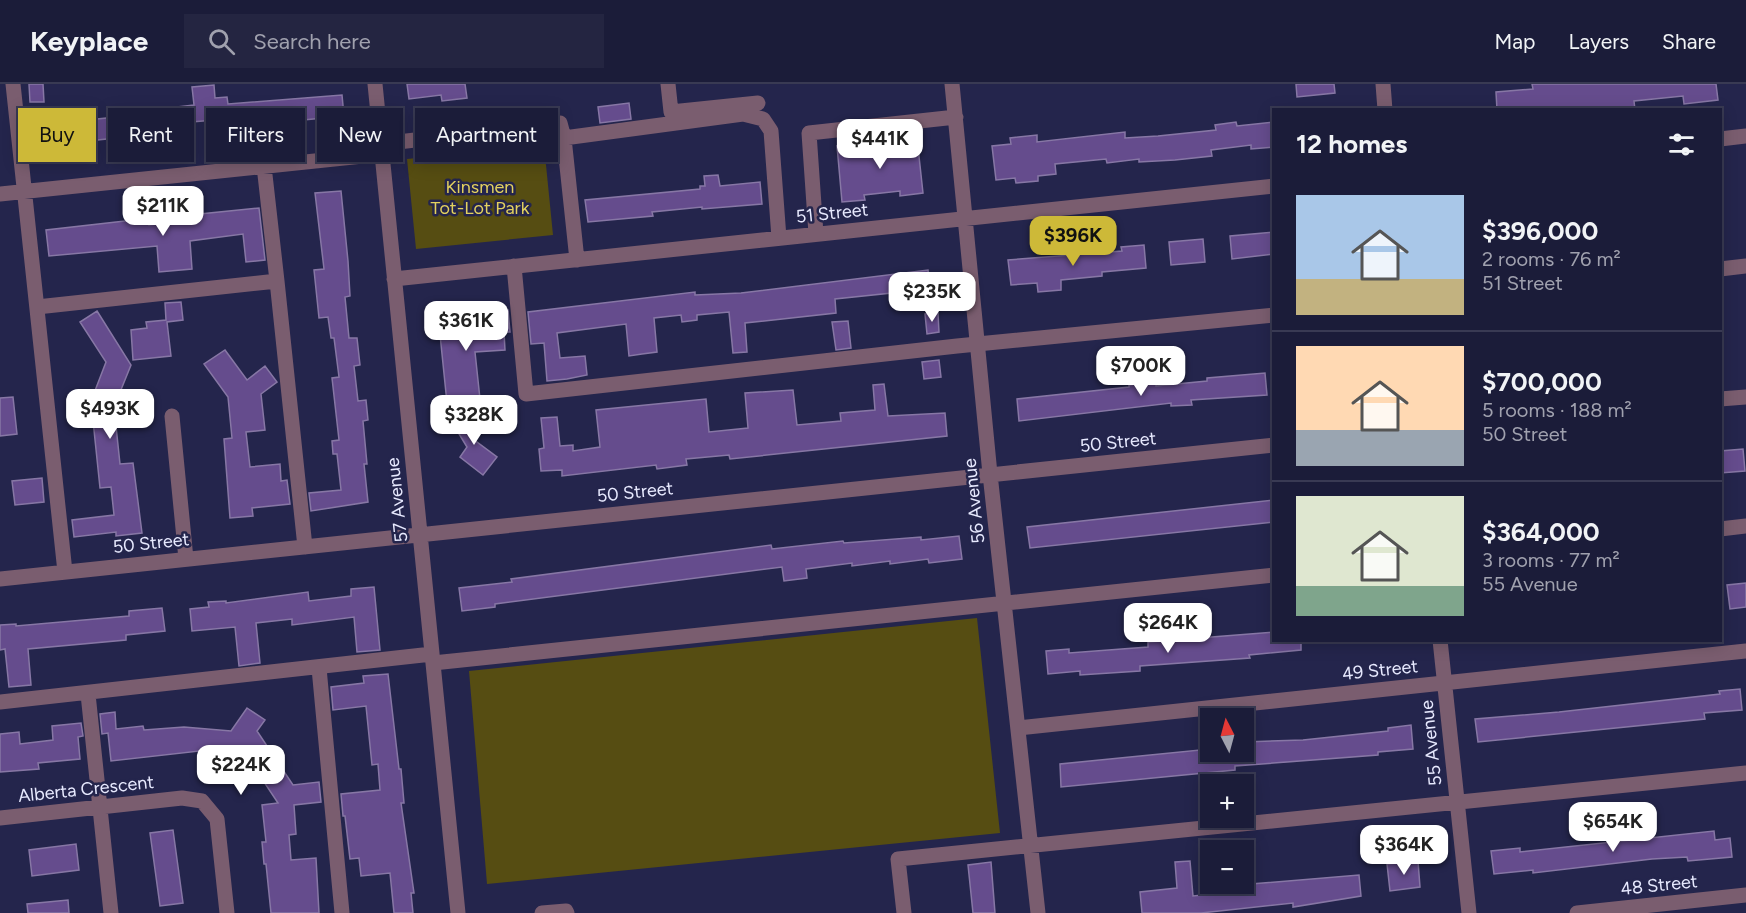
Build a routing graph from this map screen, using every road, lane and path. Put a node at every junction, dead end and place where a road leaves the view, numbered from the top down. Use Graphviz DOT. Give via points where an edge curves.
graph roads {
  1 [pos="13,84"];
  2 [pos="375,84"];
  3 [pos="668,84"];
  4 [pos="954,84"];
  5 [pos="1383,84"];
  6 [pos="758,103"];
  7 [pos="377,108"];
  8 [pos="1385,108"];
  9 [pos="956,117"];
  10 [pos="1746,136"];
  11 [pos="564,138"];
  12 [pos="1722,139"];
  13 [pos="403,146"];
  14 [pos="317,158"];
  15 [pos="382,162"];
  16 [pos="264,166"];
  17 [pos="1272,186"];
  18 [pos="25,191"];
  19 [pos="0,194"];
  20 [pos="966,218"];
  21 [pos="816,234"];
  22 [pos="779,238"];
  23 [pos="577,260"];
  24 [pos="514,266"];
  25 [pos="1746,266"];
  26 [pos="1722,269"];
  27 [pos="394,279"];
  28 [pos="277,281"];
  29 [pos="37,307"];
  30 [pos="1272,315"];
  31 [pos="978,344"];
  32 [pos="1746,397"];
  33 [pos="1722,399"];
  34 [pos="172,416"];
  35 [pos="1272,445"];
  36 [pos="990,474"];
  37 [pos="1746,526"];
  38 [pos="1722,529"];
  39 [pos="420,535"];
  40 [pos="305,547"];
  41 [pos="186,559"];
  42 [pos="65,572"];
  43 [pos="1272,575"];
  44 [pos="0,579"];
  45 [pos="1004,604"];
  46 [pos="1440,642"];
  47 [pos="1746,651"];
  48 [pos="433,659"];
  49 [pos="319,668"];
  50 [pos="1444,683"];
  51 [pos="88,694"];
  52 [pos="0,702"];
  53 [pos="1018,728"];
  54 [pos="1746,773"];
  55 [pos="1457,803"];
  56 [pos="101,807"];
  57 [pos="0,818"];
  58 [pos="1031,847"];
  59 [pos="1746,895"];
  60 [pos="111,913"];
  61 [pos="227,913"];
  62 [pos="342,913"];
  63 [pos="458,913"];
  64 [pos="542,913"];
  65 [pos="567,913"];
  66 [pos="904,913"];
  67 [pos="1038,913"];
  68 [pos="1468,913"];
  69 [pos="1577,913"];
  1 -- 18 [label="street"];
  2 -- 7 [label="street, 57 Avenue"];
  3 -- 6 [label="street" via="671,112"];
  4 -- 9 [label="street, 56 Avenue"];
  5 -- 8 [label="street"];
  9 -- 20 [label="street, 56 Avenue"];
  9 -- 21 [label="street" via="809,133"];
  10 -- 12 [label="street"];
  11 -- 13 [label="street" via="560,123"];
  11 -- 22 [label="street" via="743,114 763,119 771,131"];
  11 -- 23 [label="street"];
  14 -- 16 [label="street"];
  15 -- 27 [label="street, 57 Avenue"];
  16 -- 18 [label="street"];
  16 -- 28 [label="street"];
  17 -- 20 [label="street, 51 Street"];
  18 -- 19 [label="street"];
  18 -- 29 [label="street"];
  20 -- 21 [label="street, 51 Street"];
  20 -- 31 [label="street, 56 Avenue"];
  21 -- 22 [label="street, 51 Street"];
  22 -- 23 [label="street, 51 Street"];
  23 -- 24 [label="street, 51 Street"];
  24 -- 27 [label="street, 51 Street"];
  24 -- 31 [label="street" via="526,394"];
  25 -- 26 [label="street"];
  27 -- 39 [label="street, 57 Avenue"];
  28 -- 29 [label="street"];
  28 -- 40 [label="street"];
  29 -- 42 [label="street"];
  30 -- 31 [label="street"];
  31 -- 36 [label="street, 56 Avenue"];
  32 -- 33 [label="street"];
  34 -- 41 [label="street"];
  35 -- 36 [label="street, 50 Street"];
  36 -- 39 [label="street, 50 Street"];
  36 -- 45 [label="street, 56 Avenue"];
  37 -- 38 [label="street"];
  39 -- 40 [label="street, 50 Street"];
  39 -- 48 [label="street, 57 Avenue"];
  40 -- 41 [label="street, 50 Street"];
  41 -- 42 [label="street, 50 Street"];
  42 -- 44 [label="street, 50 Street"];
  43 -- 45 [label="street"];
  45 -- 48 [label="street"];
  45 -- 53 [label="street, 56 Avenue"];
  46 -- 50 [label="street, 55 Avenue"];
  47 -- 50 [label="street, 49 Street"];
  48 -- 49 [label="street"];
  48 -- 63 [label="street, 57 Avenue"];
  49 -- 51 [label="street"];
  49 -- 62 [label="street"];
  50 -- 53 [label="street, 49 Street"];
  50 -- 55 [label="street, 55 Avenue"];
  51 -- 52 [label="street"];
  51 -- 56 [label="street"];
  53 -- 58 [label="street, 56 Avenue"];
  54 -- 55 [label="street"];
  55 -- 58 [label="street"];
  55 -- 68 [label="street, 55 Avenue"];
  56 -- 57 [label="street, Alberta Crescent"];
  56 -- 60 [label="street"];
  56 -- 61 [label="street, Alberta Crescent" via="182,798 202,801 217,819"];
  58 -- 66 [label="street" via="898,859"];
  58 -- 67 [label="street, 56 Avenue"];
  59 -- 69 [label="street, 48 Street"];
  64 -- 65 [label="street"];
}
